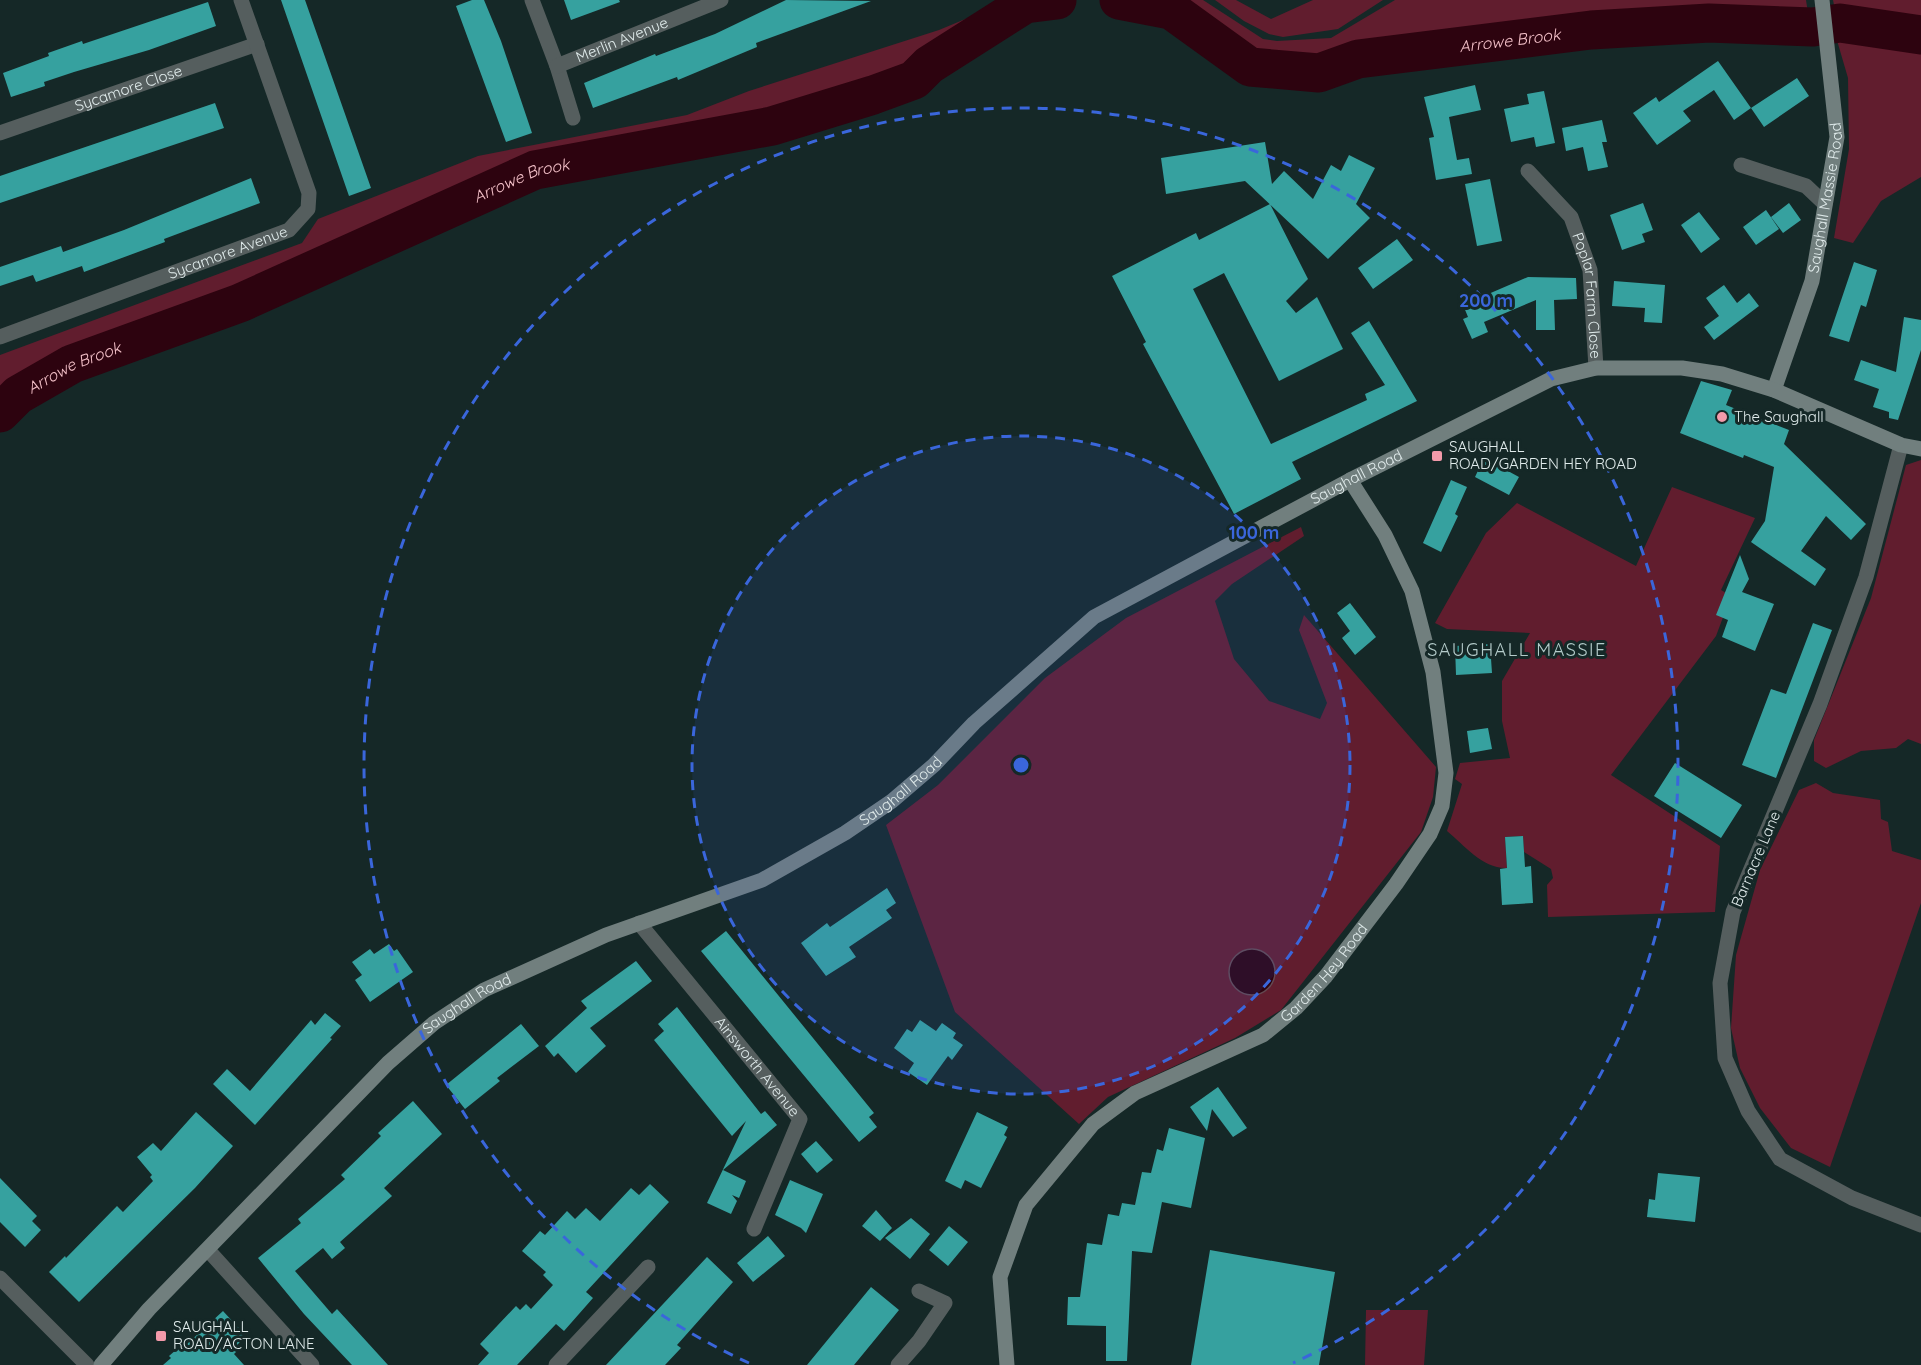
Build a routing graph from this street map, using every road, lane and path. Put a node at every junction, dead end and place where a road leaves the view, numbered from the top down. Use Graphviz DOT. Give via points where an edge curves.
graph roads {
  1 [pos="242,0"];
  2 [pos="532,0"];
  3 [pos="721,0"];
  4 [pos="1823,3"];
  5 [pos="257,44"];
  6 [pos="557,66"];
  7 [pos="573,118"];
  8 [pos="0,133"];
  9 [pos="1741,165"];
  10 [pos="1528,171"];
  11 [pos="1825,204"];
  12 [pos="0,337"];
  13 [pos="1596,368"];
  14 [pos="1774,390"];
  15 [pos="1901,445"];
  16 [pos="1921,449"];
  17 [pos="1350,480"];
  18 [pos="639,923"];
  19 [pos="1921,1225"];
  20 [pos="754,1229"];
  21 [pos="208,1250"];
  22 [pos="648,1267"];
  23 [pos="0,1278"];
  24 [pos="919,1291"];
  25 [pos="87,1365"];
  26 [pos="101,1365"];
  27 [pos="312,1365"];
  28 [pos="556,1365"];
  29 [pos="898,1365"];
  30 [pos="1007,1365"];
  1 -- 5 [label="street, Sycamore Avenue"];
  2 -- 6 [label="street"];
  3 -- 6 [label="street, Merlin Avenue"];
  4 -- 11 [label="street, Saughall Massie Road" via="1837,137"];
  5 -- 8 [label="street, Sycamore Close"];
  5 -- 12 [label="street, Sycamore Avenue" via="309,193 308,209 299,220 282,233"];
  6 -- 7 [label="street"];
  9 -- 11 [label="street" via="1806,186"];
  10 -- 13 [label="street, Poplar Farm Close" via="1571,217 1590,270"];
  11 -- 14 [label="street, Saughall Massie Road" via="1812,281"];
  13 -- 14 [label="street, Saughall Road" via="1682,368 1722,374"];
  13 -- 17 [label="street, Saughall Road" via="1551,379"];
  14 -- 15 [label="street, Saughall Road"];
  15 -- 16 [label="street, Saughall Road"];
  15 -- 19 [label="street, Barnacre Lane" via="1863,587 1820,704 1733,912 1720,983 1725,1058 1748,1110 1780,1159 1852,1198"];
  17 -- 18 [label="street, Saughall Road" via="1094,617 974,723 934,765 892,801 845,833 762,880"];
  17 -- 30 [label="street, Garden Hey Road" via="1385,535 1412,591 1433,672 1446,772 1443,806 1430,834 1396,884 1326,976 1296,1008 1263,1035 1135,1093 1093,1124 1026,1205 1000,1276"];
  18 -- 20 [label="street, Ainsworth Avenue" via="800,1119"];
  18 -- 21 [label="street, Saughall Road" via="484,990 434,1023 388,1063"];
  21 -- 26 [label="street, Saughall Road" via="149,1309"];
  21 -- 27 [label="street"];
  22 -- 28 [label="street"];
  23 -- 25 [label="street"];
  24 -- 29 [label="street" via="945,1303"];
}
